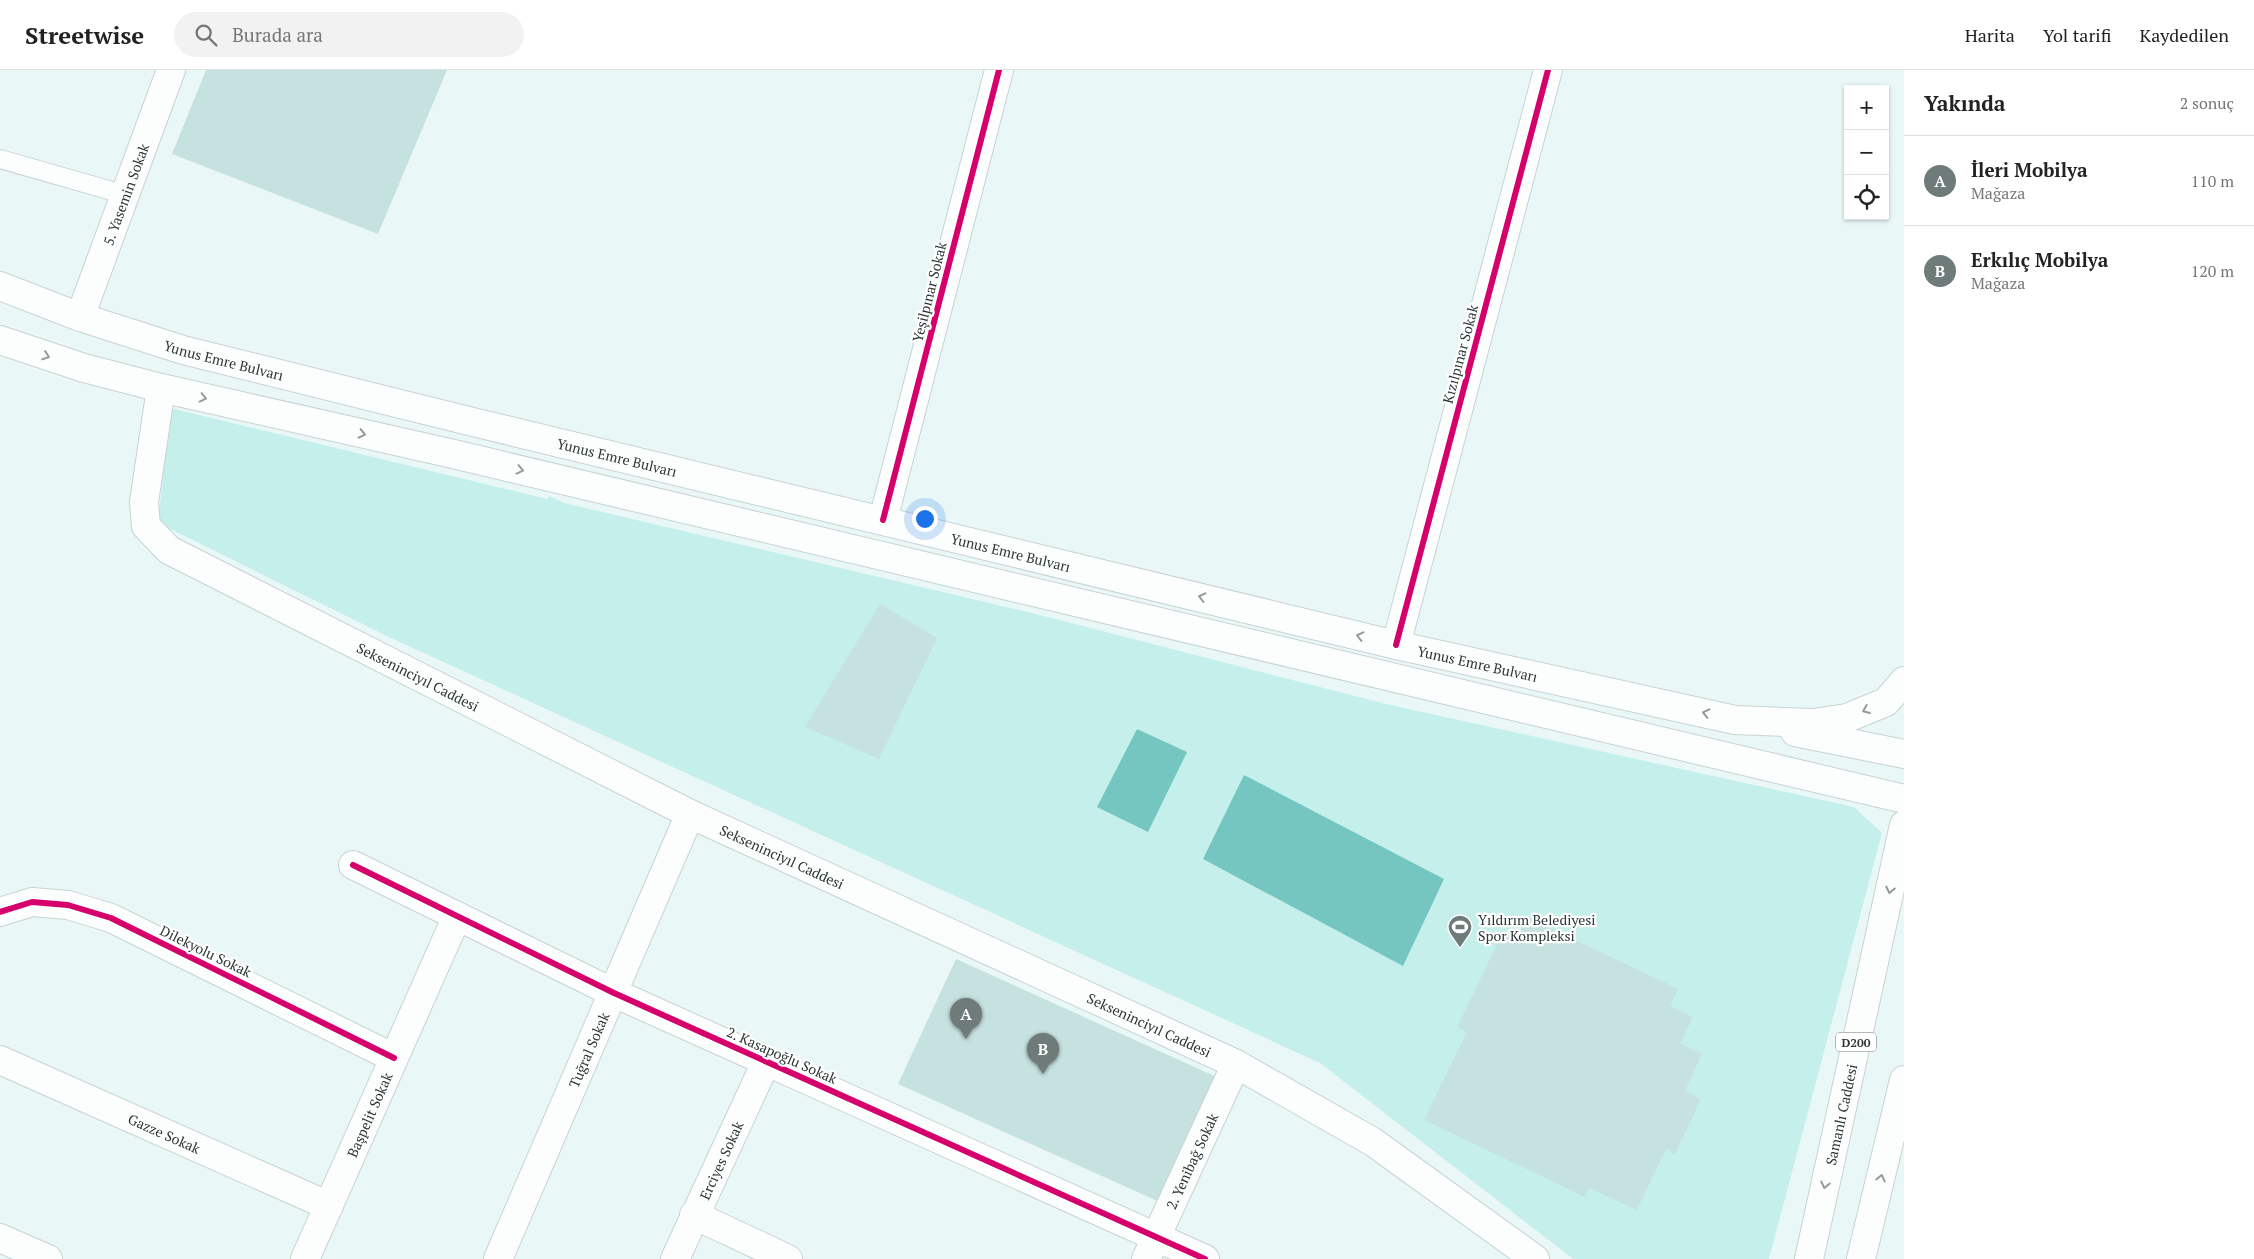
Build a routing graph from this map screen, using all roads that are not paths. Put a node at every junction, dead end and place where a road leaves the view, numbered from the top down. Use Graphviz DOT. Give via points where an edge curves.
graph roads {
  1 [pos="171,70"];
  2 [pos="999,70"];
  3 [pos="1548,70"];
  4 [pos="0,159"];
  5 [pos="126,195"];
  6 [pos="0,286"];
  7 [pos="80,317"];
  8 [pos="0,340"];
  9 [pos="161,388"];
  10 [pos="883,520"];
  11 [pos="1396,645"];
  12 [pos="1904,681"];
  13 [pos="1735,720"];
  14 [pos="1904,754"];
  15 [pos="1904,800"];
  16 [pos="690,814"];
  17 [pos="1904,825"];
  18 [pos="353,865"];
  19 [pos="0,912"];
  20 [pos="457,916"];
  21 [pos="614,993"];
  22 [pos="394,1058"];
  23 [pos="0,1060"];
  24 [pos="766,1062"];
  25 [pos="1236,1064"];
  26 [pos="1904,1080"];
  27 [pos="1896,1150"];
  28 [pos="329,1206"];
  29 [pos="694,1215"];
  30 [pos="0,1238"];
  31 [pos="1151,1249"];
  32 [pos="48,1259"];
  33 [pos="305,1259"];
  34 [pos="498,1259"];
  35 [pos="675,1259"];
  36 [pos="788,1259"];
  37 [pos="1205,1259"];
  38 [pos="1535,1259"];
  39 [pos="1809,1259"];
  40 [pos="1861,1259"];
  1 -- 5 [label="main road, 5. Yasemin Sokak"];
  2 -- 10 [label="main road, Yeşilpınar Sokak"];
  3 -- 11 [label="main road, Kızılpınar Sokak"];
  4 -- 5 [label="lane"];
  5 -- 7 [label="main road, 5. Yasemin Sokak"];
  6 -- 7 [label="main road, Yunus Emre Bulvarı"];
  7 -- 10 [label="main road, Yunus Emre Bulvarı" via="183,350"];
  8 -- 9 [label="main road, one-way" via="84,368"];
  9 -- 15 [label="main road, one-way"];
  9 -- 16 [label="main road, Sekseninciyıl Caddesi" via="144,502 146,526 168,550"];
  11 -- 10 [label="main road, Yunus Emre Bulvarı, one-way"];
  13 -- 11 [label="main road, Yunus Emre Bulvarı, one-way"];
  12 -- 13 [label="main road, Yunus Emre Bulvarı, one-way" via="1886,702 1847,718 1813,723"];
  13 -- 14 [label="main road"];
  16 -- 21 [label="main road, Tuğral Sokak"];
  16 -- 25 [label="main road, Sekseninciyıl Caddesi"];
  17 -- 39 [label="main road, Samanlı Caddesi / D200, one-way"];
  18 -- 20 [label="main road, 2. Kasapoğlu Sokak"];
  19 -- 22 [label="main road, Dilekyolu Sokak" via="32,902 68,905 111,918"];
  20 -- 21 [label="main road, 2. Kasapoğlu Sokak"];
  20 -- 22 [label="main road, Başpelit Sokak"];
  21 -- 24 [label="main road, 2. Kasapoğlu Sokak"];
  21 -- 34 [label="main road, Tuğral Sokak"];
  22 -- 28 [label="main road, Başpelit Sokak"];
  23 -- 28 [label="main road, Gazze Sokak"];
  24 -- 29 [label="main road, Erciyes Sokak"];
  24 -- 31 [label="main road, 2. Kasapoğlu Sokak"];
  25 -- 31 [label="main road, 2. Yenibağ Sokak"];
  25 -- 38 [label="main road, Sekseninciyıl Caddesi" via="1373,1142"];
  26 -- 27 [label="main road"];
  40 -- 27 [label="main road, one-way"];
  28 -- 33 [label="main road, Başpelit Sokak"];
  29 -- 35 [label="main road, Erciyes Sokak"];
  29 -- 36 [label="main road"];
  30 -- 32 [label="main road"];
  31 -- 37 [label="main road, 2. Kasapoğlu Sokak"];
}
